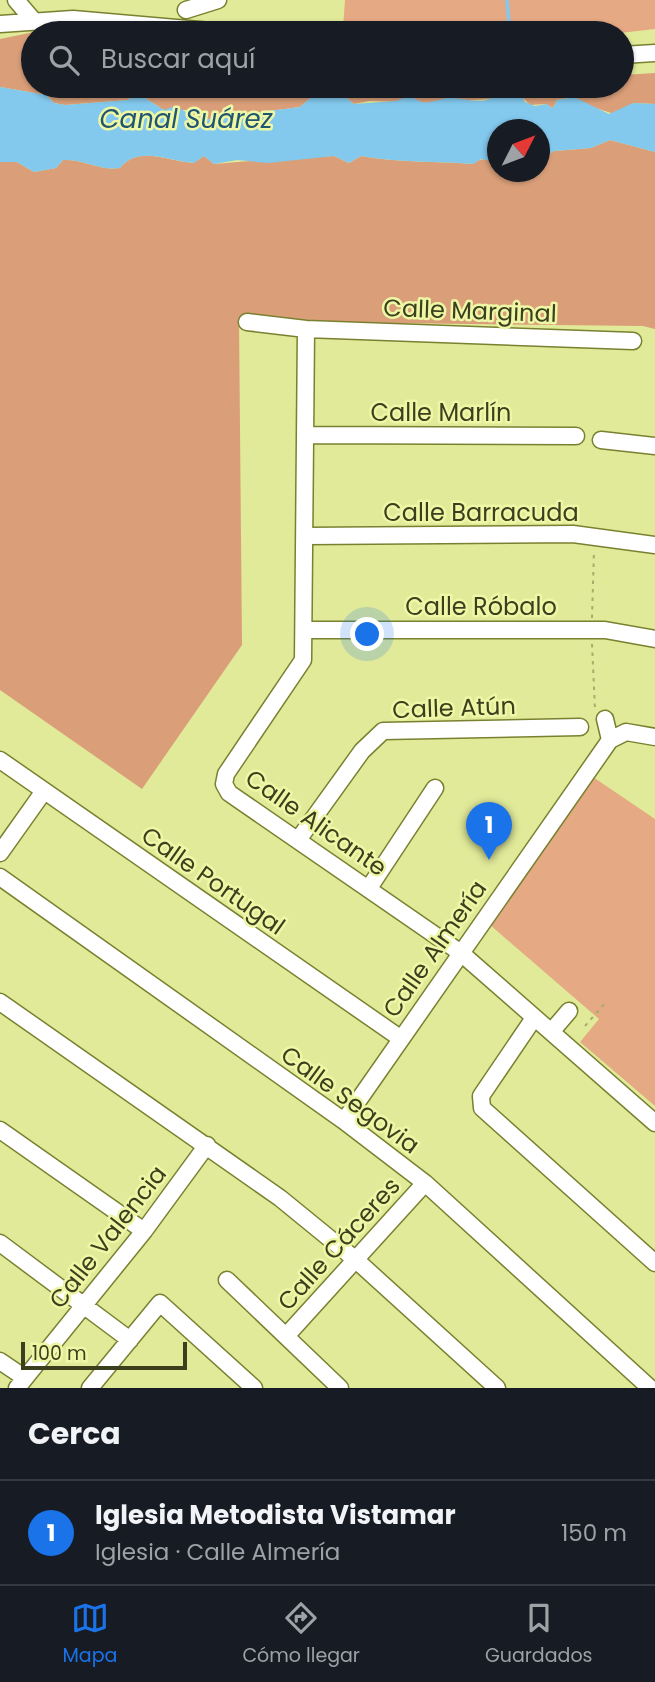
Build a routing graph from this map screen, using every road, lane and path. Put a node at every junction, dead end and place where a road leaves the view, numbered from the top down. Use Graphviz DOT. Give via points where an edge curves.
graph roads {
  1 [pos="16,0"];
  2 [pos="218,0"];
  3 [pos="182,5"];
  4 [pos="33,19"];
  5 [pos="94,21"];
  6 [pos="0,24"];
  7 [pos="655,53"];
  8 [pos="634,54"];
  9 [pos="247,322"];
  10 [pos="306,329"];
  11 [pos="633,341"];
  12 [pos="306,435"];
  13 [pos="576,436"];
  14 [pos="601,440"];
  15 [pos="655,446"];
  16 [pos="306,536"];
  17 [pos="655,545"];
  18 [pos="306,630"];
  19 [pos="655,639"];
  20 [pos="605,719"];
  21 [pos="580,727"];
  22 [pos="655,737"];
  23 [pos="610,740"];
  24 [pos="0,760"];
  25 [pos="435,788"];
  26 [pos="44,791"];
  27 [pos="298,840"];
  28 [pos="0,852"];
  29 [pos="0,877"];
  30 [pos="369,888"];
  31 [pos="461,953"];
  32 [pos="0,1002"];
  33 [pos="606,1002"];
  34 [pos="569,1011"];
  35 [pos="534,1018"];
  36 [pos="585,1026"];
  37 [pos="551,1032"];
  38 [pos="400,1038"];
  39 [pos="344,1121"];
  40 [pos="655,1123"];
  41 [pos="0,1130"];
  42 [pos="207,1145"];
  43 [pos="425,1183"];
  44 [pos="144,1231"];
  45 [pos="0,1242"];
  46 [pos="356,1260"];
  47 [pos="655,1263"];
  48 [pos="228,1280"];
  49 [pos="86,1304"];
  50 [pos="287,1335"];
  51 [pos="130,1340"];
  52 [pos="0,1361"];
  53 [pos="21,1383"];
  54 [pos="331,1385"];
  55 [pos="90,1388"];
  56 [pos="254,1388"];
  57 [pos="498,1388"];
  58 [pos="650,1388"];
  1 -- 4 [label="street"];
  2 -- 3 [label="street"];
  4 -- 5 [label="street"];
  4 -- 6 [label="street"];
  7 -- 8 [label="street"];
  9 -- 10 [label="street, Calle Marginal"];
  10 -- 11 [label="street, Calle Marginal"];
  10 -- 12 [label="street, Calle Alicante"];
  12 -- 13 [label="street, Calle Marlín"];
  12 -- 16 [label="street, Calle Alicante"];
  14 -- 15 [label="street"];
  16 -- 17 [label="street, Calle Barracuda" via="573,534"];
  16 -- 18 [label="street, Calle Alicante"];
  18 -- 19 [label="street, Calle Róbalo" via="605,630"];
  18 -- 27 [label="street, Calle Alicante" via="303,660 224,783 229,793"];
  20 -- 23 [label="street"];
  21 -- 27 [label="street, Calle Atún" via="383,731 367,745"];
  22 -- 23 [label="street" via="626,732"];
  23 -- 31 [label="street, Calle Almería"];
  24 -- 26 [label="street, Calle Portugal"];
  25 -- 30 [label="street"];
  26 -- 28 [label="street"];
  26 -- 38 [label="street, Calle Portugal"];
  27 -- 30 [label="street, Calle Alicante"];
  29 -- 39 [label="street, Calle Segovia"];
  30 -- 31 [label="street, Calle Alicante"];
  31 -- 35 [label="street, Calle Alicante"];
  31 -- 38 [label="street, Calle Almería"];
  32 -- 42 [label="street"];
  33 -- 36 [label="path"];
  34 -- 37 [label="street"];
  35 -- 37 [label="street, Calle Alicante"];
  35 -- 47 [label="street" via="481,1096 482,1107"];
  37 -- 40 [label="street, Calle Alicante"];
  38 -- 39 [label="street, Calle Almería"];
  39 -- 43 [label="street, Calle Segovia"];
  41 -- 44 [label="street"];
  42 -- 44 [label="street, Calle Valencia"];
  42 -- 46 [label="street"];
  43 -- 46 [label="street, Calle Cáceres"];
  43 -- 58 [label="street, Calle Segovia"];
  44 -- 49 [label="street, Calle Valencia"];
  45 -- 49 [label="street"];
  46 -- 50 [label="street, Calle Cáceres"];
  46 -- 57 [label="street"];
  48 -- 50 [label="street"];
  49 -- 51 [label="street"];
  49 -- 53 [label="street, Calle Valencia"];
  50 -- 54 [label="street"];
  51 -- 55 [label="street"];
  51 -- 56 [label="street" via="160,1303"];
  52 -- 53 [label="street"];
}
